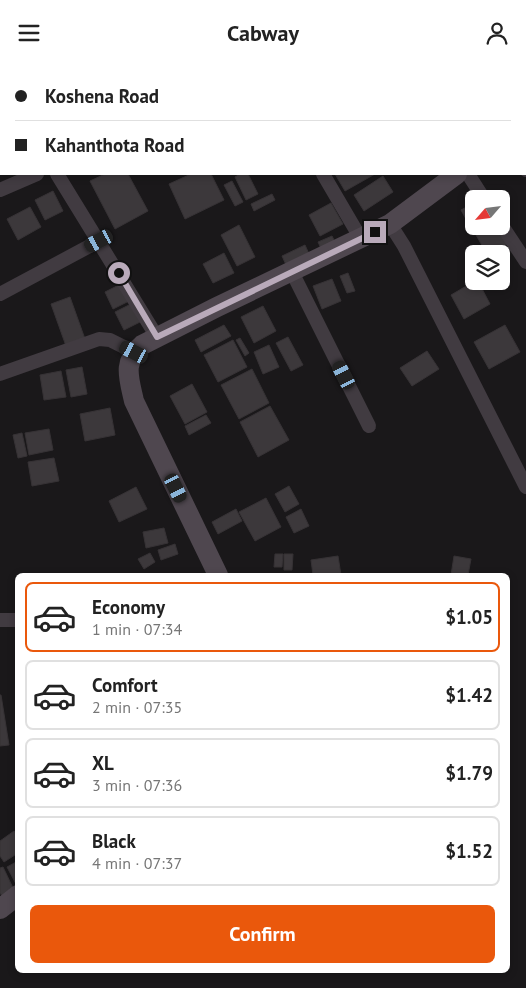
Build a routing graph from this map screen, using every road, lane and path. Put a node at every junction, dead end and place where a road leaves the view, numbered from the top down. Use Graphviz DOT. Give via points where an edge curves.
graph roads {
  1 [pos="35,175"];
  2 [pos="58,175"];
  3 [pos="324,175"];
  4 [pos="456,175"];
  5 [pos="469,175"];
  6 [pos="0,190"];
  7 [pos="478,190"];
  8 [pos="390,224"];
  9 [pos="508,235"];
  10 [pos="361,239"];
  11 [pos="99,241"];
  12 [pos="526,262"];
  13 [pos="292,271"];
  14 [pos="0,294"];
  15 [pos="157,337"];
  16 [pos="134,352"];
  17 [pos="0,374"];
  18 [pos="369,426"];
  19 [pos="526,487"];
  20 [pos="217,573"];
  21 [pos="0,620"];
  22 [pos="15,620"];
  23 [pos="15,897"];
  24 [pos="0,909"];
  1 -- 6 [label="street"];
  2 -- 11 [label="street"];
  3 -- 10 [label="street"];
  4 -- 8 [label="main road"];
  5 -- 7 [label="street"];
  8 -- 10 [label="main road"];
  8 -- 19 [label="street"];
  9 -- 12 [label="street"];
  10 -- 13 [label="main road"];
  11 -- 14 [label="street"];
  11 -- 15 [label="street"];
  13 -- 15 [label="main road"];
  13 -- 18 [label="street"];
  15 -- 16 [label="main road"];
  16 -- 17 [label="street" via="110,340 99,339"];
  16 -- 20 [label="main road" via="128,373 134,401"];
  21 -- 22 [label="street"];
  23 -- 24 [label="main road"];
}
